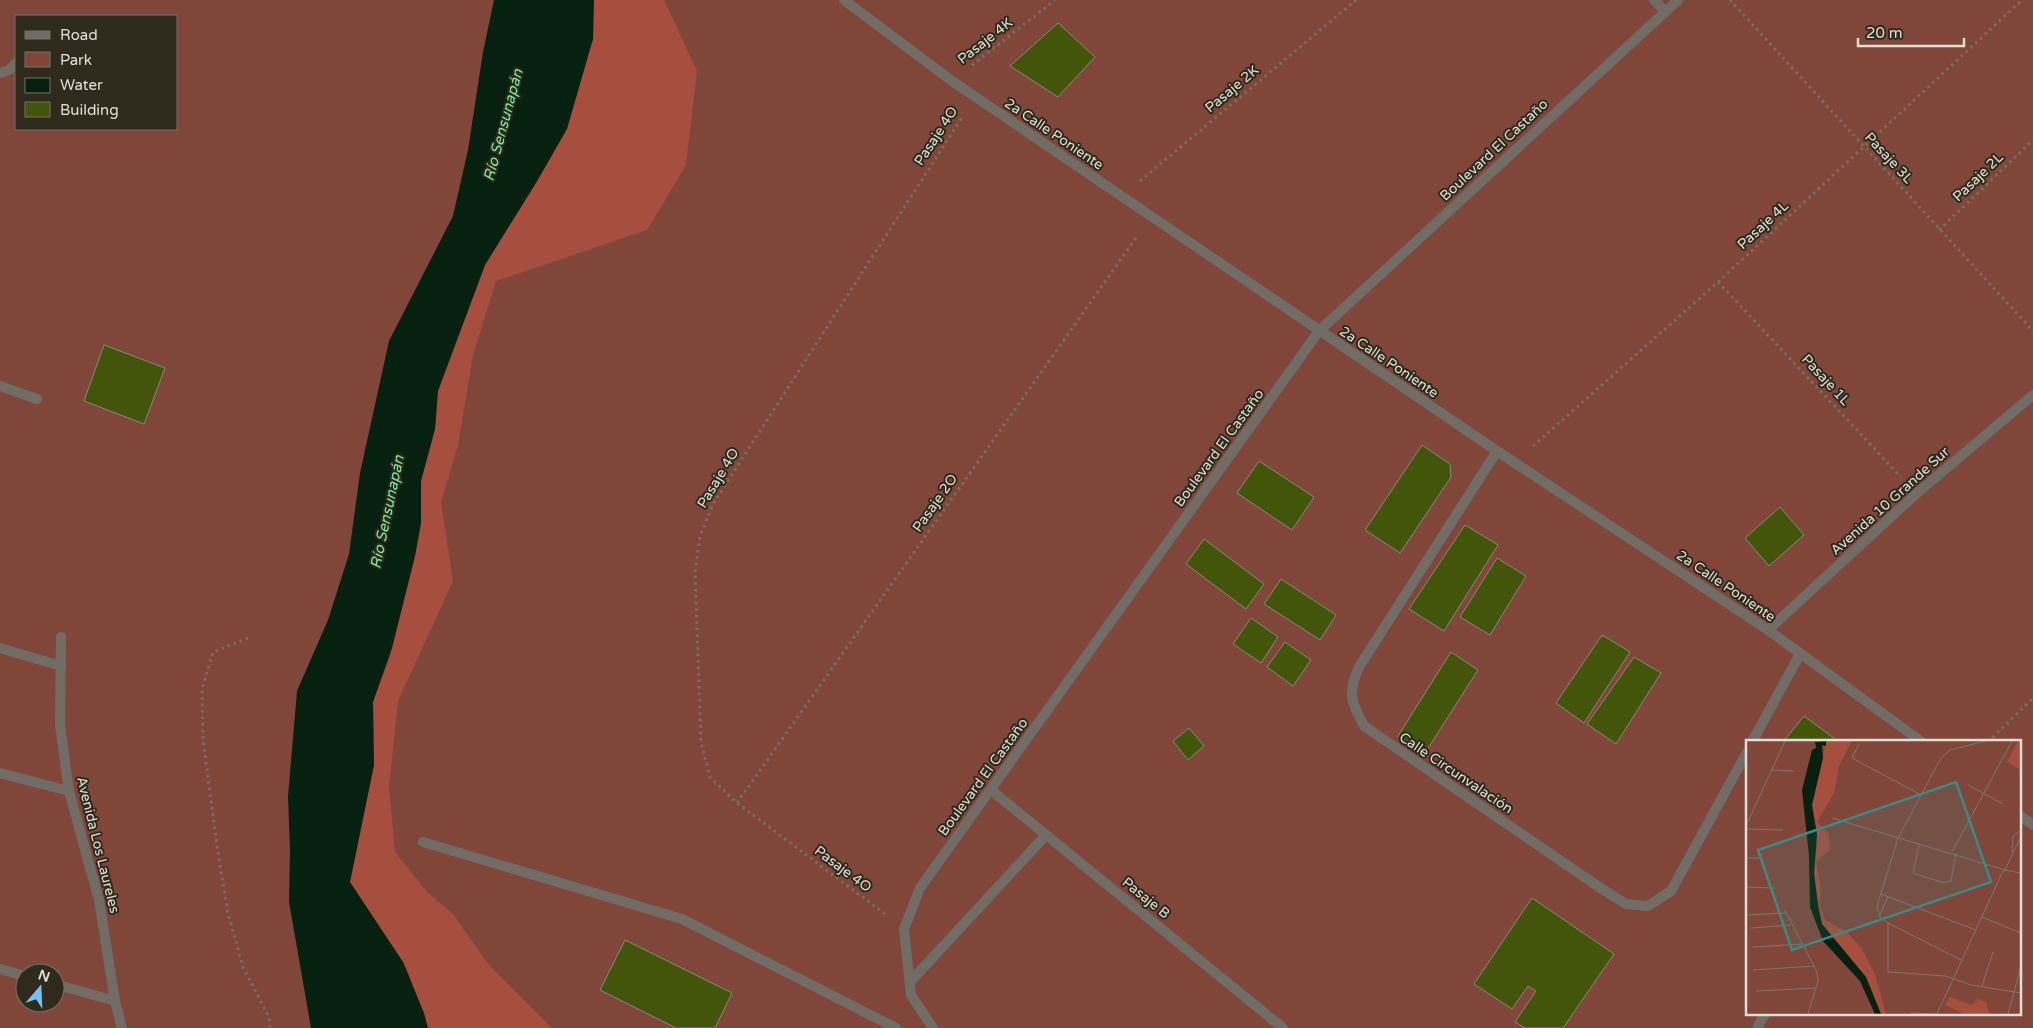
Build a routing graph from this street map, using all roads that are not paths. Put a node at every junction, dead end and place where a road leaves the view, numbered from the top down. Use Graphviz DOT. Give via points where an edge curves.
graph roads {
  1 [pos="844,0"];
  2 [pos="1654,0"];
  3 [pos="1678,0"];
  4 [pos="1665,11"];
  5 [pos="15,64"];
  6 [pos="0,74"];
  7 [pos="1319,331"];
  8 [pos="0,386"];
  9 [pos="2033,395"];
  10 [pos="37,399"];
  11 [pos="1497,451"];
  12 [pos="1768,630"];
  13 [pos="61,637"];
  14 [pos="0,648"];
  15 [pos="1800,654"];
  16 [pos="61,666"];
  17 [pos="1753,740"];
  18 [pos="1919,740"];
  19 [pos="1746,754"];
  20 [pos="0,772"];
  21 [pos="991,790"];
  22 [pos="68,791"];
  23 [pos="2020,816"];
  24 [pos="2033,825"];
  25 [pos="1046,835"];
  26 [pos="423,842"];
  27 [pos="0,969"];
  28 [pos="15,973"];
  29 [pos="910,982"];
  30 [pos="65,987"];
  31 [pos="115,1001"];
  32 [pos="1764,1016"];
  33 [pos="122,1028"];
  34 [pos="896,1028"];
  35 [pos="933,1028"];
  36 [pos="1283,1028"];
  37 [pos="1757,1028"];
  1 -- 7 [label="street, 2a Calle Poniente" via="952,81"];
  2 -- 4 [label="street"];
  3 -- 4 [label="street, Boulevard El Castaño"];
  4 -- 7 [label="street, Boulevard El Castaño"];
  5 -- 6 [label="street"];
  7 -- 11 [label="street, 2a Calle Poniente"];
  7 -- 21 [label="street, Boulevard El Castaño"];
  8 -- 10 [label="street"];
  9 -- 12 [label="street, Avenida 10 Grande Sur" via="1916,494"];
  11 -- 12 [label="street, 2a Calle Poniente"];
  11 -- 19 [label="street, Calle Circunvalación" via="1359,667 1353,681 1352,701 1364,726 1602,889 1626,904 1648,906 1671,891"];
  12 -- 15 [label="street, 2a Calle Poniente"];
  13 -- 16 [label="street, Avenida Los Laureles"];
  14 -- 16 [label="street"];
  15 -- 17 [label="street"];
  15 -- 18 [label="street, 2a Calle Poniente"];
  16 -- 22 [label="street, Avenida Los Laureles" via="60,726"];
  20 -- 22 [label="street"];
  21 -- 25 [label="street, Pasaje B"];
  21 -- 29 [label="street, Boulevard El Castaño" via="920,888 904,929"];
  22 -- 31 [label="street, Avenida Los Laureles" via="99,900"];
  23 -- 24 [label="street"];
  25 -- 29 [label="street"];
  25 -- 36 [label="street, Pasaje B"];
  26 -- 34 [label="street" via="682,919"];
  27 -- 28 [label="street"];
  29 -- 35 [label="street, Boulevard El Castaño" via="911,995"];
  30 -- 31 [label="street"];
  31 -- 33 [label="street, Avenida Los Laureles"];
  32 -- 37 [label="street"];
}
